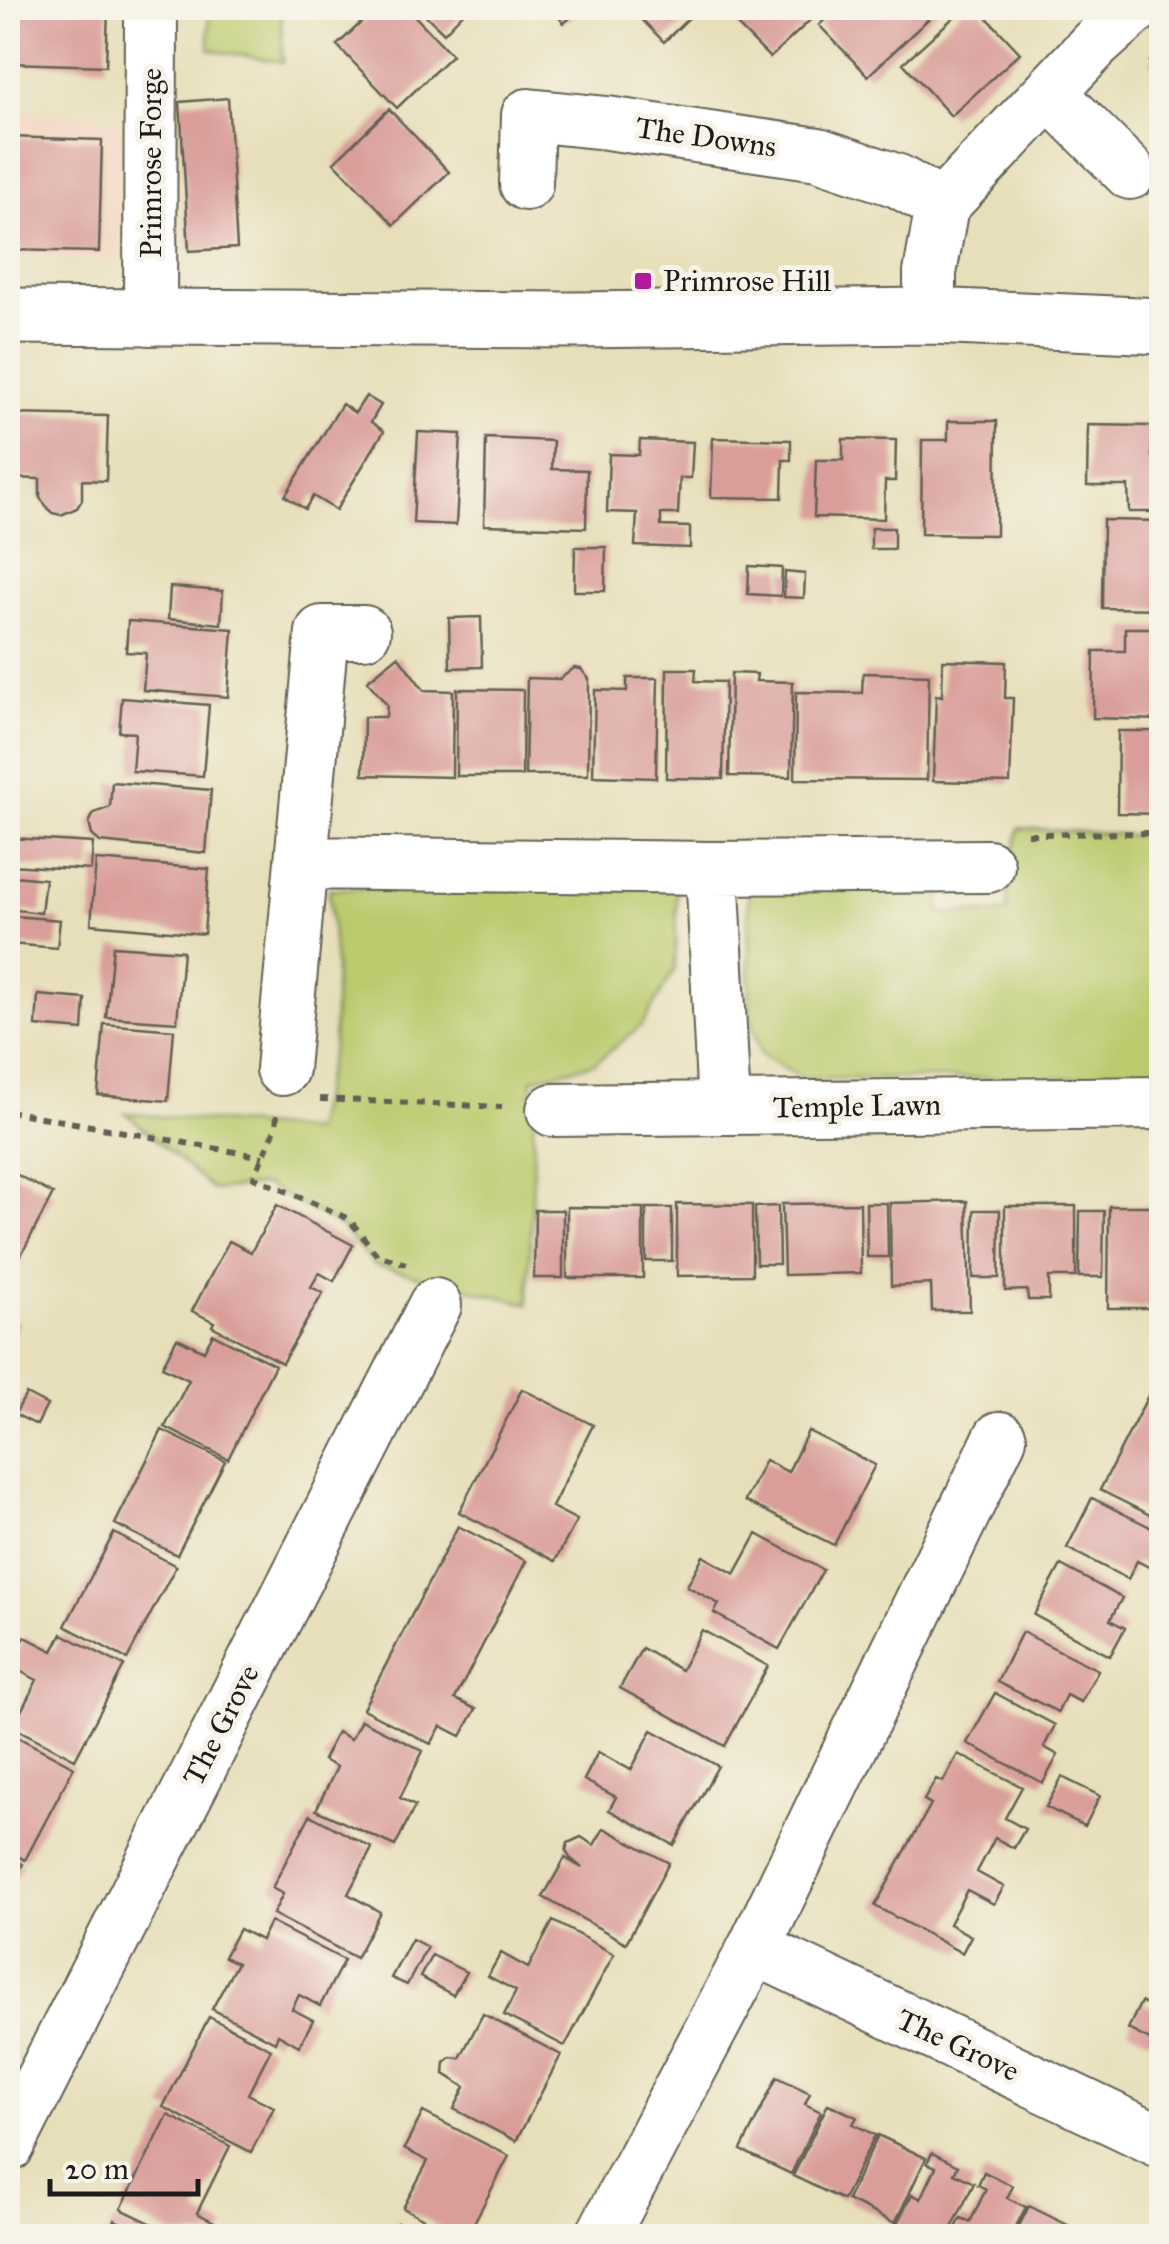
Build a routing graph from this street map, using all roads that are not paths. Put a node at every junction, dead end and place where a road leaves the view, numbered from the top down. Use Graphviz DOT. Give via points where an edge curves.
graph roads {
  1 [pos="152,8"];
  2 [pos="1135,8"];
  3 [pos="1050,92"];
  4 [pos="1130,173"];
  5 [pos="526,184"];
  6 [pos="942,206"];
  7 [pos="8,316"];
  8 [pos="930,316"];
  9 [pos="150,320"];
  10 [pos="1162,326"];
  11 [pos="364,632"];
  12 [pos="303,863"];
  13 [pos="988,866"];
  14 [pos="712,868"];
  15 [pos="300,1084"];
  16 [pos="1162,1103"];
  17 [pos="724,1108"];
  18 [pos="553,1110"];
  19 [pos="435,1305"];
  20 [pos="1000,1438"];
  21 [pos="754,1948"];
  22 [pos="1162,2142"];
  23 [pos="8,2146"];
  24 [pos="602,2236"];
  1 -- 9 [label="street, Primrose Forge"];
  2 -- 3 [label="street"];
  3 -- 4 [label="street"];
  3 -- 6 [label="street"];
  5 -- 6 [label="street, The Downs" via="528,115 818,154 898,181"];
  6 -- 8 [label="street"];
  7 -- 9 [label="main road"];
  8 -- 9 [label="main road"];
  8 -- 10 [label="main road"];
  11 -- 12 [label="street" via="322,632"];
  12 -- 14 [label="street"];
  12 -- 15 [label="street"];
  13 -- 14 [label="street"];
  14 -- 17 [label="street"];
  16 -- 17 [label="street, Temple Lawn"];
  17 -- 18 [label="street, Temple Lawn"];
  19 -- 23 [label="street, The Grove"];
  20 -- 21 [label="street"];
  21 -- 22 [label="street, The Grove"];
  21 -- 24 [label="street"];
}
